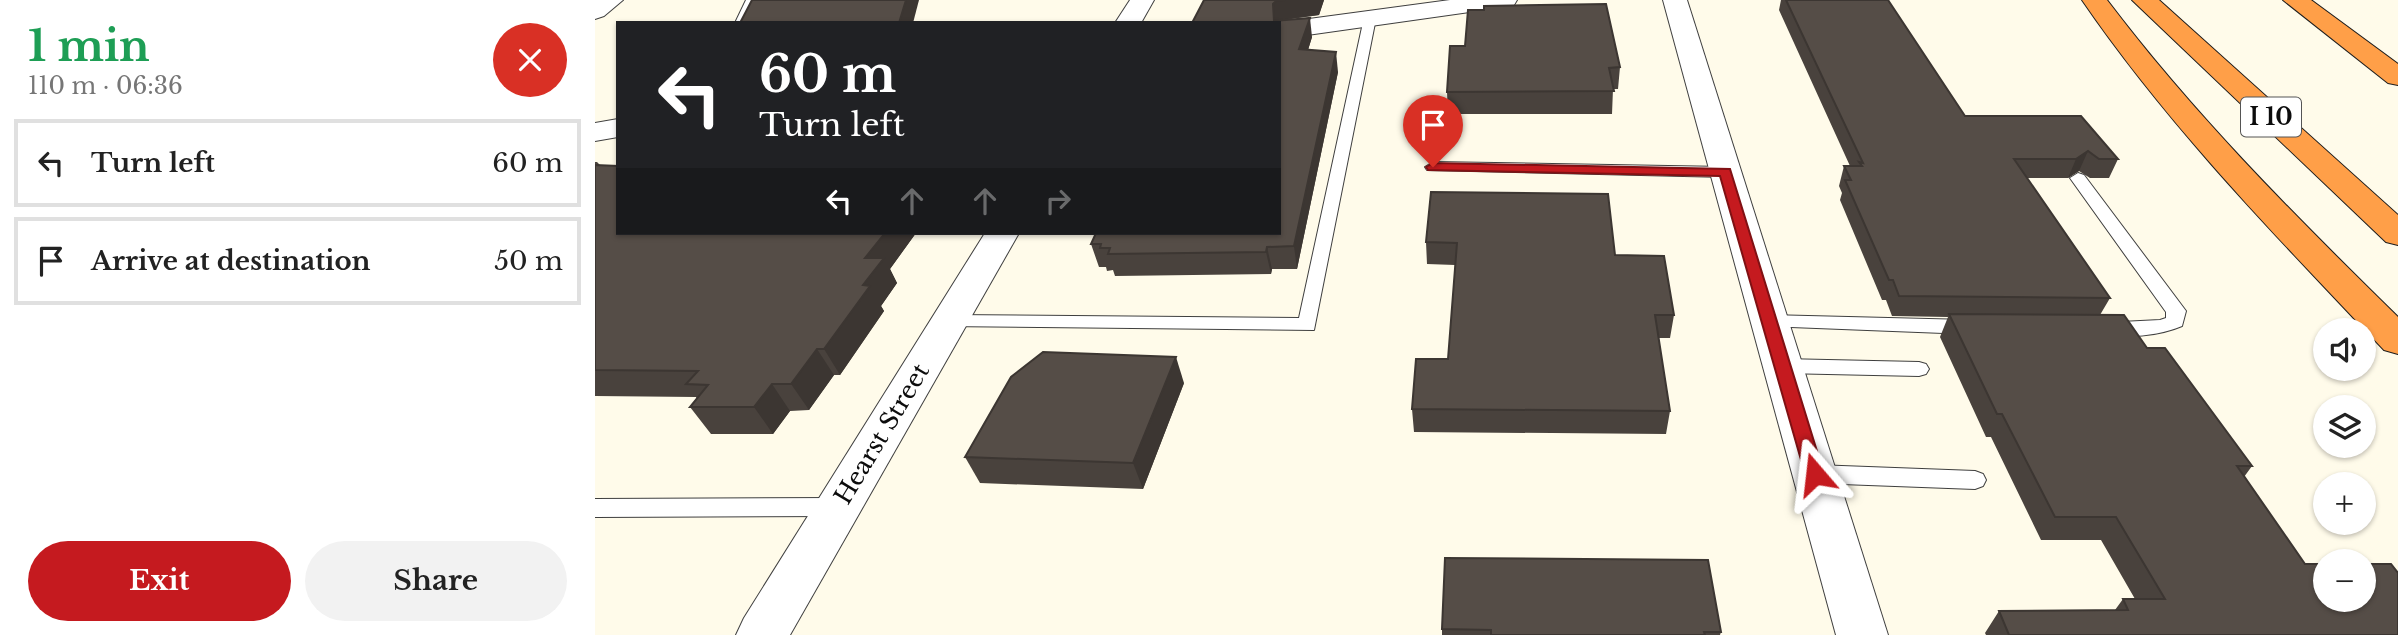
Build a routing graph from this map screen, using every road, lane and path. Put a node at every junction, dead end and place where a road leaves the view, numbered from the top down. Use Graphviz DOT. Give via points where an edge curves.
graph roads {
  1 [pos="611,0"];
  2 [pos="752,0"];
  3 [pos="1142,0"];
  4 [pos="1505,0"];
  5 [pos="1675,0"];
  6 [pos="2094,0"];
  7 [pos="2144,0"];
  8 [pos="2295,0"];
  9 [pos="2316,0"];
  10 [pos="595,11"];
  11 [pos="1370,18"];
  12 [pos="742,21"];
  13 [pos="1129,21"];
  14 [pos="1281,30"];
  15 [pos="2398,47"];
  16 [pos="2398,77"];
  17 [pos="616,128"];
  18 [pos="595,132"];
  19 [pos="1433,167"];
  20 [pos="1725,172"];
  21 [pos="2078,178"];
  22 [pos="2398,234"];
  23 [pos="1001,235"];
  24 [pos="1769,320"];
  25 [pos="949,321"];
  26 [pos="1307,325"];
  27 [pos="1986,327"];
  28 [pos="2094,328"];
  29 [pos="2398,340"];
  30 [pos="1782,366"];
  31 [pos="1919,369"];
  32 [pos="1815,474"];
  33 [pos="1975,480"];
  34 [pos="838,507"];
  35 [pos="595,508"];
  36 [pos="762,635"];
  37 [pos="1862,635"];
  1 -- 10 [label="street"];
  2 -- 12 [label="lane"];
  3 -- 13 [label="street"];
  4 -- 11 [label="street"];
  5 -- 20 [label="street"];
  6 -- 29 [label="highway" via="2162,89"];
  7 -- 22 [label="highway, I 10"];
  8 -- 16 [label="highway"];
  9 -- 15 [label="highway"];
  11 -- 14 [label="street"];
  11 -- 26 [label="lane"];
  17 -- 18 [label="street"];
  19 -- 20 [label="lane"];
  20 -- 24 [label="street"];
  21 -- 28 [label="lane" via="2176,311 2175,321 2164,326"];
  23 -- 25 [label="street, Hearst Street"];
  24 -- 27 [label="lane"];
  24 -- 30 [label="street"];
  25 -- 26 [label="lane"];
  25 -- 34 [label="street, Hearst Street"];
  30 -- 31 [label="lane"];
  30 -- 32 [label="street"];
  32 -- 33 [label="lane"];
  32 -- 37 [label="street"];
  34 -- 35 [label="lane"];
  34 -- 36 [label="street, Hearst Street"];
}
